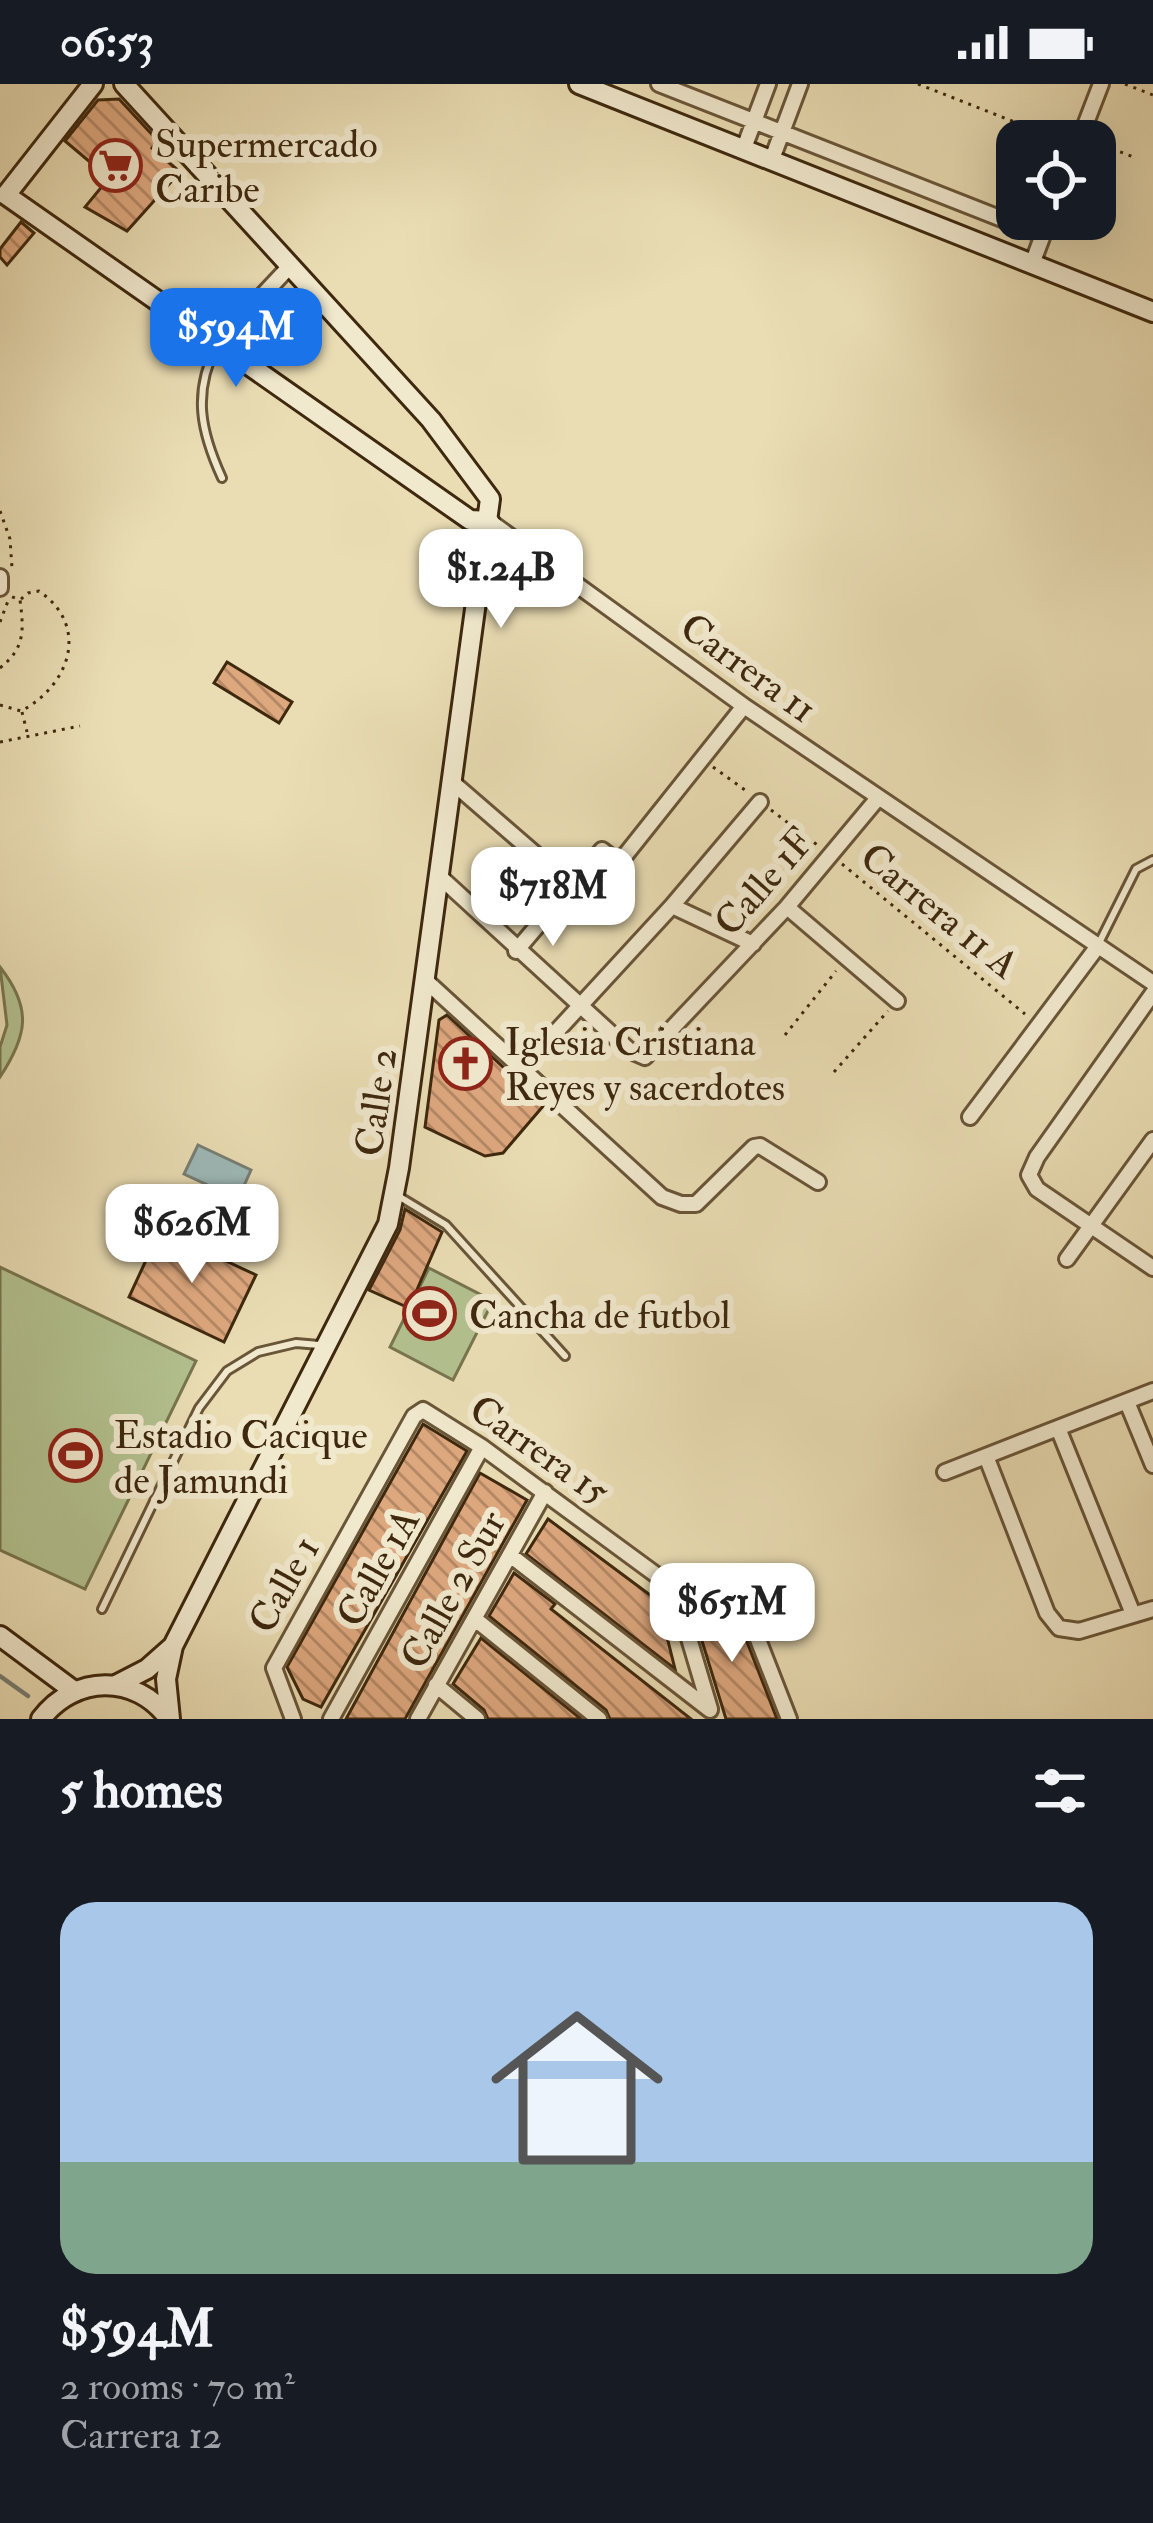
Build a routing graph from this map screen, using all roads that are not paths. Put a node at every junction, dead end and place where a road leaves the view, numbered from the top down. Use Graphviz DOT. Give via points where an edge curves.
graph roads {
  1 [pos="92,84"];
  2 [pos="124,84"];
  3 [pos="579,84"];
  4 [pos="659,84"];
  5 [pos="768,84"];
  6 [pos="800,84"];
  7 [pos="1101,84"];
  8 [pos="1087,120"];
  9 [pos="754,123"];
  10 [pos="782,134"];
  11 [pos="744,148"];
  12 [pos="772,159"];
  13 [pos="3,193"];
  14 [pos="996,218"];
  15 [pos="1041,240"];
  16 [pos="1032,264"];
  17 [pos="290,266"];
  18 [pos="1153,312"];
  19 [pos="217,344"];
  20 [pos="222,478"];
  21 [pos="489,520"];
  22 [pos="0,577"];
  23 [pos="5,592"];
  24 [pos="744,706"];
  25 [pos="452,782"];
  26 [pos="878,798"];
  27 [pos="760,802"];
  28 [pos="1153,860"];
  29 [pos="439,876"];
  30 [pos="572,885"];
  31 [pos="672,906"];
  32 [pos="787,907"];
  33 [pos="753,944"];
  34 [pos="1098,946"];
  35 [pos="516,951"];
  36 [pos="425,980"];
  37 [pos="1153,983"];
  38 [pos="1153,993"];
  39 [pos="897,1001"];
  40 [pos="580,1005"];
  41 [pos="522,1069"];
  42 [pos="970,1117"];
  43 [pos="1153,1140"];
  44 [pos="818,1182"];
  45 [pos="394,1194"];
  46 [pos="1092,1225"];
  47 [pos="1067,1259"];
  48 [pos="1153,1268"];
  49 [pos="327,1346"];
  50 [pos="565,1356"];
  51 [pos="1153,1391"];
  52 [pos="1127,1402"];
  53 [pos="423,1410"];
  54 [pos="1058,1428"];
  55 [pos="482,1447"];
  56 [pos="986,1456"];
  57 [pos="1153,1465"];
  58 [pos="945,1472"];
  59 [pos="545,1492"];
  60 [pos="510,1555"];
  61 [pos="674,1588"];
  62 [pos="102,1609"];
  63 [pos="1153,1609"];
  64 [pos="1133,1614"];
  65 [pos="475,1619"];
  66 [pos="0,1636"];
  67 [pos="173,1646"];
  68 [pos="116,1685"];
  69 [pos="436,1685"];
  70 [pos="74,1690"];
  71 [pos="712,1715"];
  72 [pos="41,1719"];
  73 [pos="169,1719"];
  74 [pos="293,1719"];
  75 [pos="331,1719"];
  76 [pos="418,1719"];
  77 [pos="477,1719"];
  78 [pos="599,1719"];
  79 [pos="789,1719"];
  1 -- 13 [label="main road"];
  2 -- 17 [label="main road"];
  3 -- 11 [label="main road"];
  4 -- 9 [label="street"];
  5 -- 9 [label="street"];
  6 -- 10 [label="street"];
  7 -- 8 [label="street"];
  9 -- 10 [label="street"];
  9 -- 11 [label="street"];
  10 -- 12 [label="street"];
  10 -- 14 [label="street"];
  11 -- 12 [label="main road"];
  12 -- 16 [label="main road"];
  13 -- 19 [label="main road"];
  15 -- 16 [label="street"];
  16 -- 18 [label="main road"];
  17 -- 19 [label="street"];
  17 -- 21 [label="main road" via="431,420 490,499"];
  19 -- 20 [label="lane" via="204,370 200,410"];
  19 -- 21 [label="main road" via="470,520"];
  21 -- 24 [label="street, Carrera 11"];
  21 -- 25 [label="main road, Calle 2"];
  22 -- 23 [label="street"];
  24 -- 26 [label="street, Carrera 11"];
  24 -- 30 [label="street" via="619,863 602,850"];
  25 -- 29 [label="main road, Calle 2"];
  25 -- 30 [label="street"];
  26 -- 32 [label="street, Calle 1F"];
  26 -- 34 [label="street, Carrera 11"];
  27 -- 31 [label="street"];
  28 -- 34 [label="lane" via="1136,868"];
  29 -- 35 [label="street"];
  29 -- 36 [label="main road, Calle 2"];
  30 -- 35 [label="street"];
  31 -- 33 [label="street"];
  31 -- 40 [label="street"];
  32 -- 33 [label="street, Calle 1F"];
  32 -- 39 [label="street"];
  33 -- 40 [label="street, Calle 1F" via="644,1057"];
  34 -- 37 [label="street, Carrera 11"];
  34 -- 42 [label="street"];
  35 -- 40 [label="street"];
  36 -- 41 [label="street"];
  36 -- 45 [label="main road, Calle 2"];
  38 -- 46 [label="street" via="1029,1175"];
  40 -- 41 [label="street"];
  41 -- 44 [label="street" via="662,1196 681,1204 696,1204 754,1147"];
  43 -- 46 [label="street"];
  45 -- 49 [label="main road, Calle 2" via="388,1224"];
  45 -- 50 [label="lane" via="446,1225"];
  46 -- 47 [label="street"];
  46 -- 48 [label="street"];
  49 -- 62 [label="lane" via="258,1352 227,1371 200,1408"];
  49 -- 67 [label="main road, Calle 2"];
  51 -- 52 [label="street"];
  52 -- 54 [label="street"];
  52 -- 57 [label="street"];
  53 -- 55 [label="street, Carrera 15"];
  53 -- 74 [label="street, Calle 1" via="274,1668"];
  54 -- 56 [label="street"];
  54 -- 64 [label="street"];
  55 -- 59 [label="street, Carrera 15"];
  55 -- 75 [label="street, Calle 1A"];
  56 -- 58 [label="street"];
  56 -- 64 [label="street" via="1047,1613 1060,1628"];
  59 -- 60 [label="street, Calle 2 Sur"];
  59 -- 61 [label="street, Carrera 15"];
  60 -- 65 [label="street, Calle 2 Sur"];
  60 -- 71 [label="street"];
  61 -- 71 [label="street"];
  61 -- 79 [label="street" via="743,1601"];
  63 -- 64 [label="street"];
  65 -- 69 [label="street, Calle 2 Sur"];
  65 -- 78 [label="street"];
  66 -- 70 [label="main road"];
  67 -- 68 [label="main road, Calle 2"];
  67 -- 73 [label="main road, Calle 2"];
  68 -- 70 [label="main road"];
  68 -- 73 [label="main road" via="145,1696"];
  69 -- 76 [label="street, Calle 2 Sur"];
  69 -- 77 [label="street"];
  70 -- 72 [label="main road"];
}
